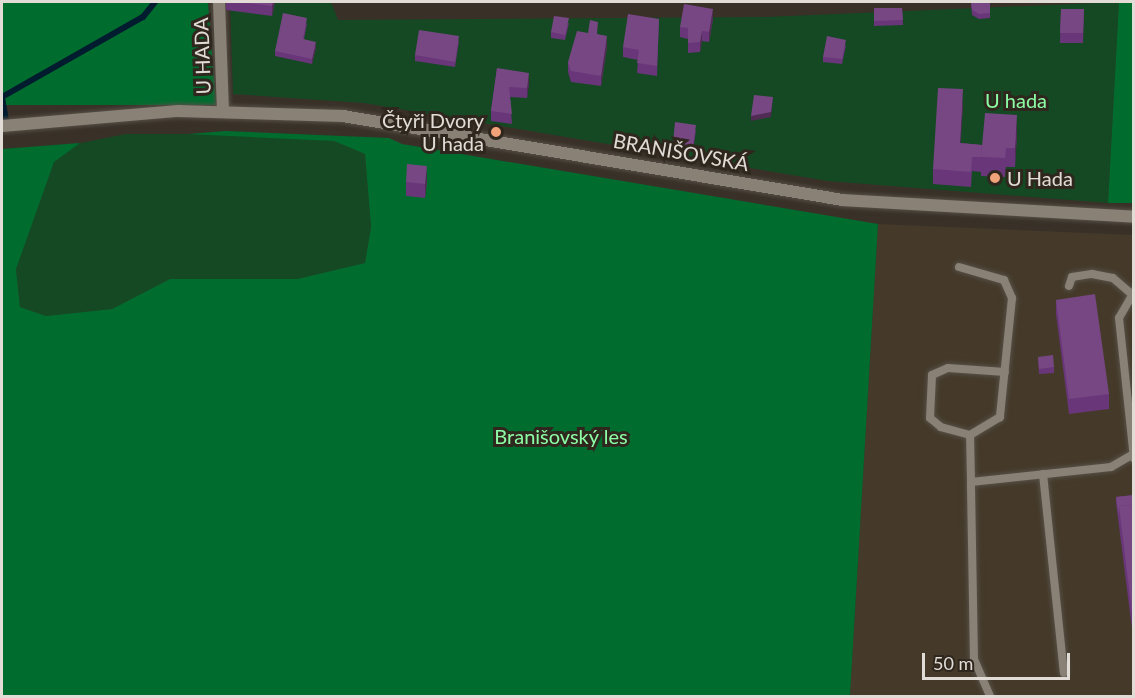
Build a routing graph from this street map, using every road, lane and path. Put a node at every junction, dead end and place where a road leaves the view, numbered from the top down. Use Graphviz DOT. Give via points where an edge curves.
graph roads {
  1 [pos="219,2"];
  2 [pos="223,110"];
  3 [pos="2,126"];
  4 [pos="1134,217"];
  5 [pos="959,267"];
  6 [pos="1069,286"];
  7 [pos="1132,292"];
  8 [pos="1005,372"];
  9 [pos="970,435"];
  10 [pos="1132,457"];
  11 [pos="1043,474"];
  12 [pos="971,482"];
  13 [pos="1064,673"];
  14 [pos="990,696"];
  1 -- 2 [label="street, U HADA"];
  2 -- 3 [label="street, BRANIŠOVSKÁ"];
  2 -- 4 [label="street, BRANIŠOVSKÁ" via="392,121 843,200"];
  5 -- 8 [label="lane" via="1004,280 1012,298"];
  6 -- 7 [label="lane" via="1072,277 1092,274 1113,278"];
  7 -- 10 [label="lane" via="1119,318"];
  8 -- 9 [label="lane" via="1000,417"];
  8 -- 9 [label="lane" via="948,368 932,375 930,418 941,428"];
  9 -- 12 [label="lane"];
  10 -- 11 [label="lane" via="1111,467"];
  11 -- 12 [label="lane"];
  11 -- 13 [label="lane"];
  12 -- 14 [label="lane" via="974,659"];
}
